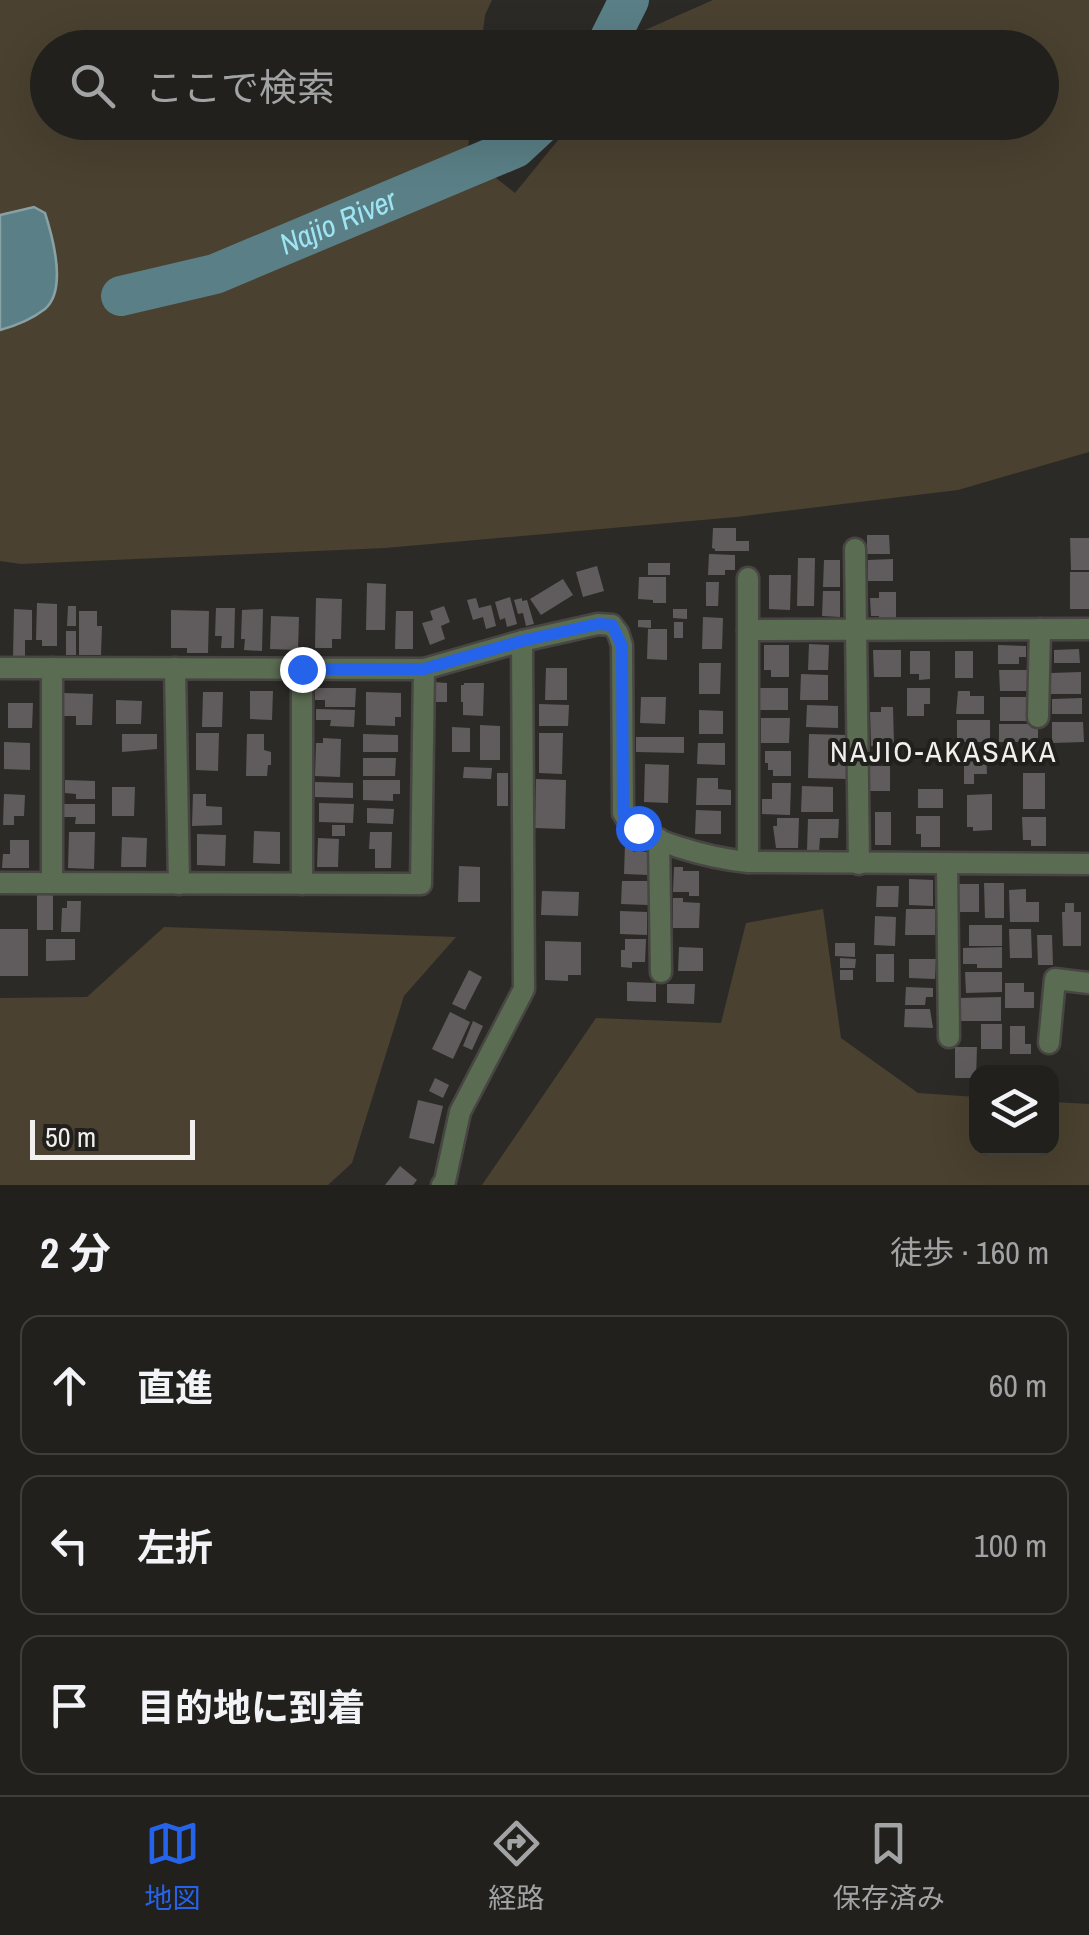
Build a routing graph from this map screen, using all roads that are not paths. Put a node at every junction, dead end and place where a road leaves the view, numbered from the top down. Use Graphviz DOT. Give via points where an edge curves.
graph roads {
  1 [pos="855,549"];
  2 [pos="748,578"];
  3 [pos="1040,629"];
  4 [pos="1089,629"];
  5 [pos="748,630"];
  6 [pos="856,630"];
  7 [pos="522,641"];
  8 [pos="0,668"];
  9 [pos="52,668"];
  10 [pos="176,668"];
  11 [pos="302,669"];
  12 [pos="424,669"];
  13 [pos="1038,717"];
  14 [pos="659,839"];
  15 [pos="748,862"];
  16 [pos="859,864"];
  17 [pos="947,864"];
  18 [pos="1089,864"];
  19 [pos="0,883"];
  20 [pos="52,884"];
  21 [pos="179,884"];
  22 [pos="302,884"];
  23 [pos="661,972"];
  24 [pos="1089,983"];
  25 [pos="949,1037"];
  26 [pos="1049,1043"];
  27 [pos="442,1185"];
  1 -- 6 [label="street"];
  2 -- 5 [label="street"];
  3 -- 4 [label="street"];
  3 -- 6 [label="street"];
  3 -- 13 [label="street"];
  5 -- 6 [label="street"];
  5 -- 15 [label="street"];
  6 -- 16 [label="street"];
  7 -- 12 [label="street"];
  7 -- 14 [label="street" via="598,624 618,633 623,812"];
  7 -- 27 [label="street" via="524,990 460,1112"];
  8 -- 9 [label="street"];
  9 -- 10 [label="street"];
  9 -- 20 [label="street"];
  10 -- 11 [label="street"];
  10 -- 21 [label="street"];
  11 -- 12 [label="street"];
  11 -- 22 [label="street"];
  12 -- 22 [label="street" via="421,884"];
  14 -- 15 [label="street" via="720,860"];
  14 -- 23 [label="street"];
  15 -- 16 [label="street"];
  16 -- 17 [label="street"];
  17 -- 18 [label="street"];
  17 -- 25 [label="street"];
  19 -- 20 [label="street"];
  20 -- 21 [label="street"];
  21 -- 22 [label="street"];
  24 -- 26 [label="street" via="1055,979"];
}
